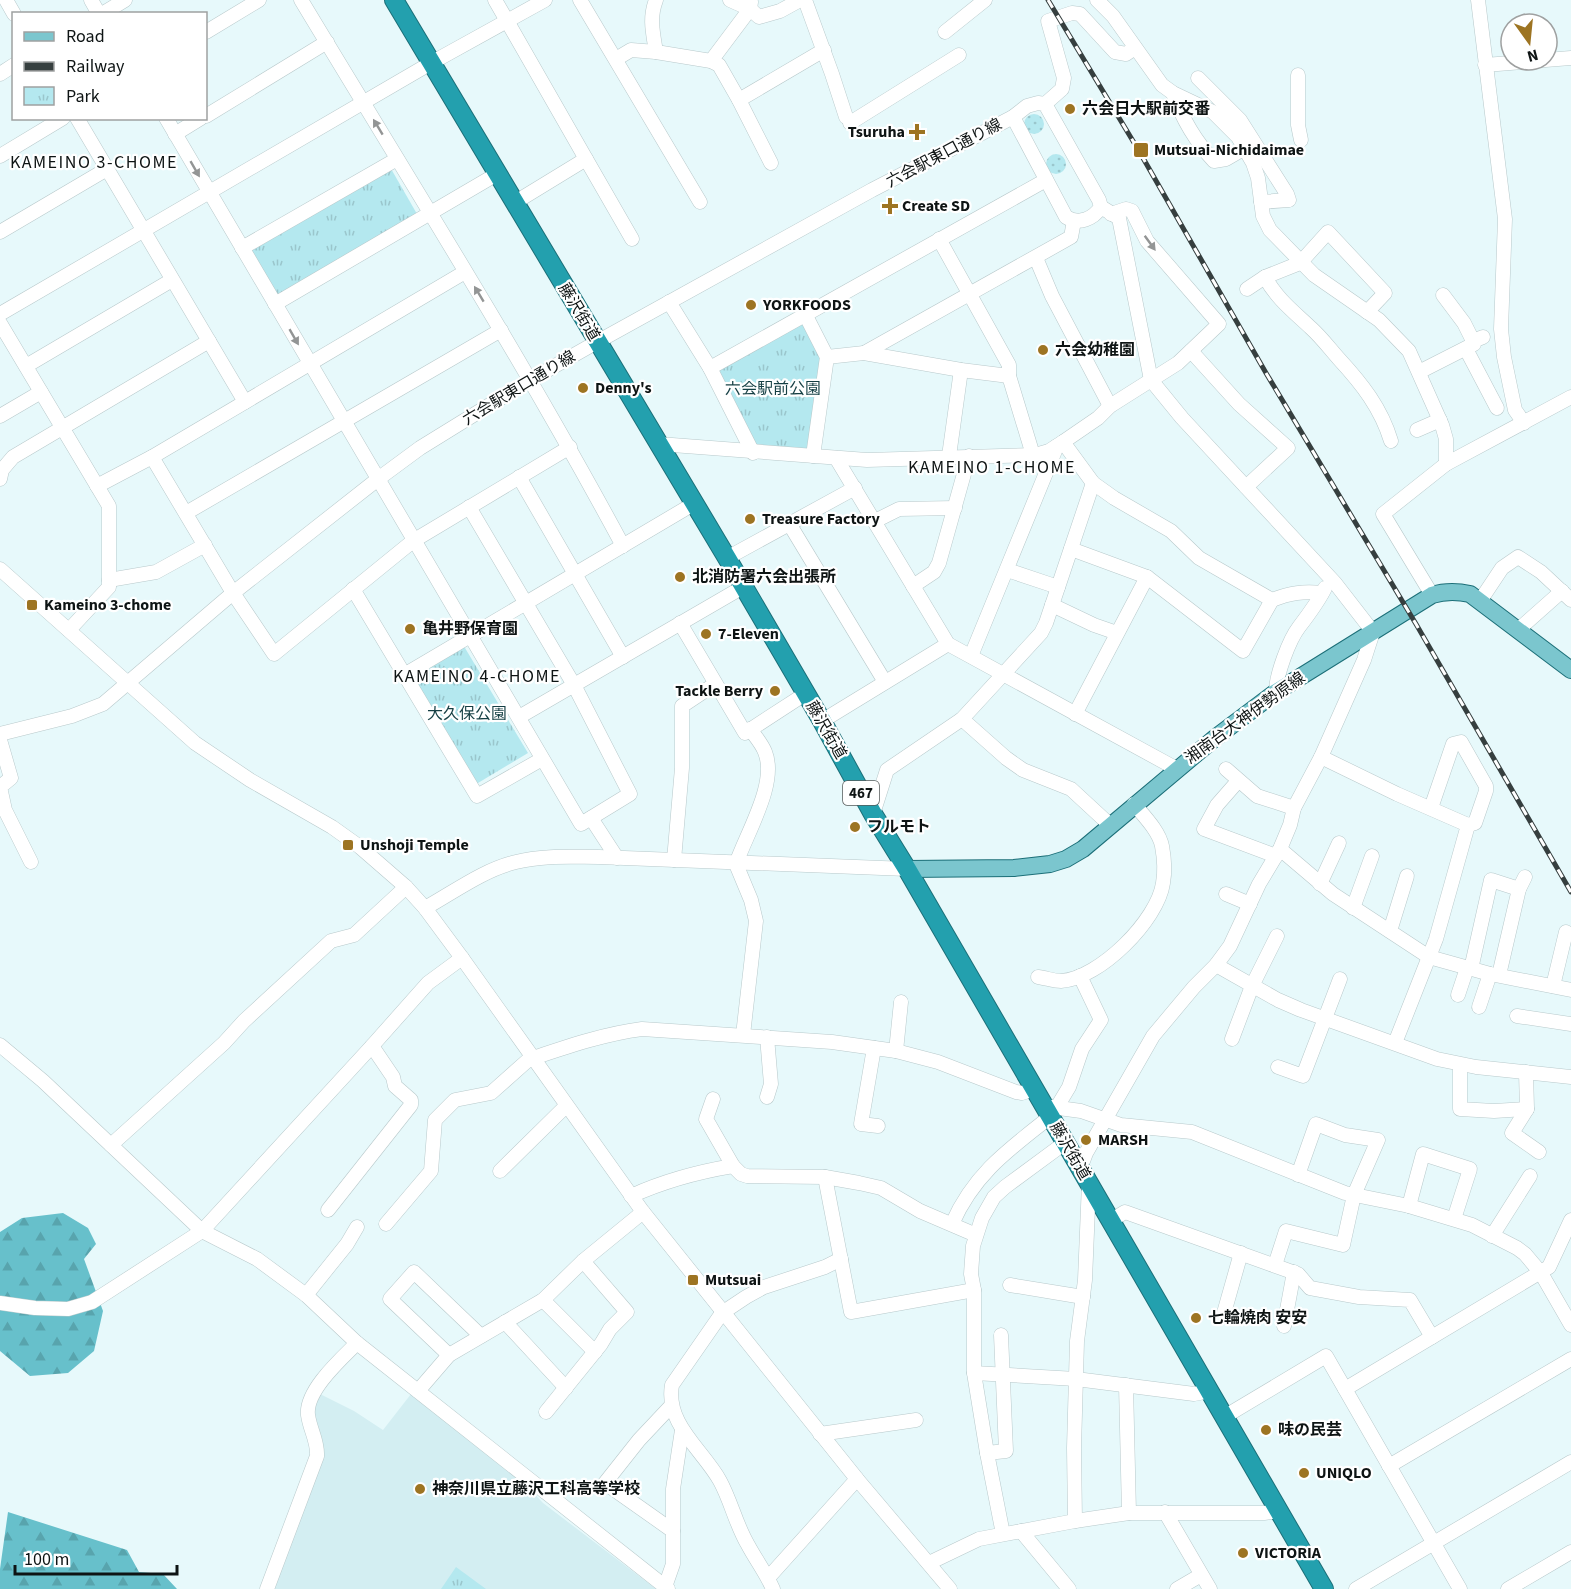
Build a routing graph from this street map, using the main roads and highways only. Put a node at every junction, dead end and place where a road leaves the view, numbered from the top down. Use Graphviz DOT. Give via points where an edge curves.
graph roads {
  1 [pos="394,0"];
  2 [pos="1571,669"];
  3 [pos="907,869"];
  4 [pos="1324,1589"];
  1 -- 3 [label="highway, 藤沢街道 / 467" via="728,558"];
  2 -- 3 [label="main road, 湘南台大神伊勢原線" via="1470,594 1432,595 1276,692 1066,859 1014,868"];
  3 -- 4 [label="highway, 藤沢街道 / 467"];
}
